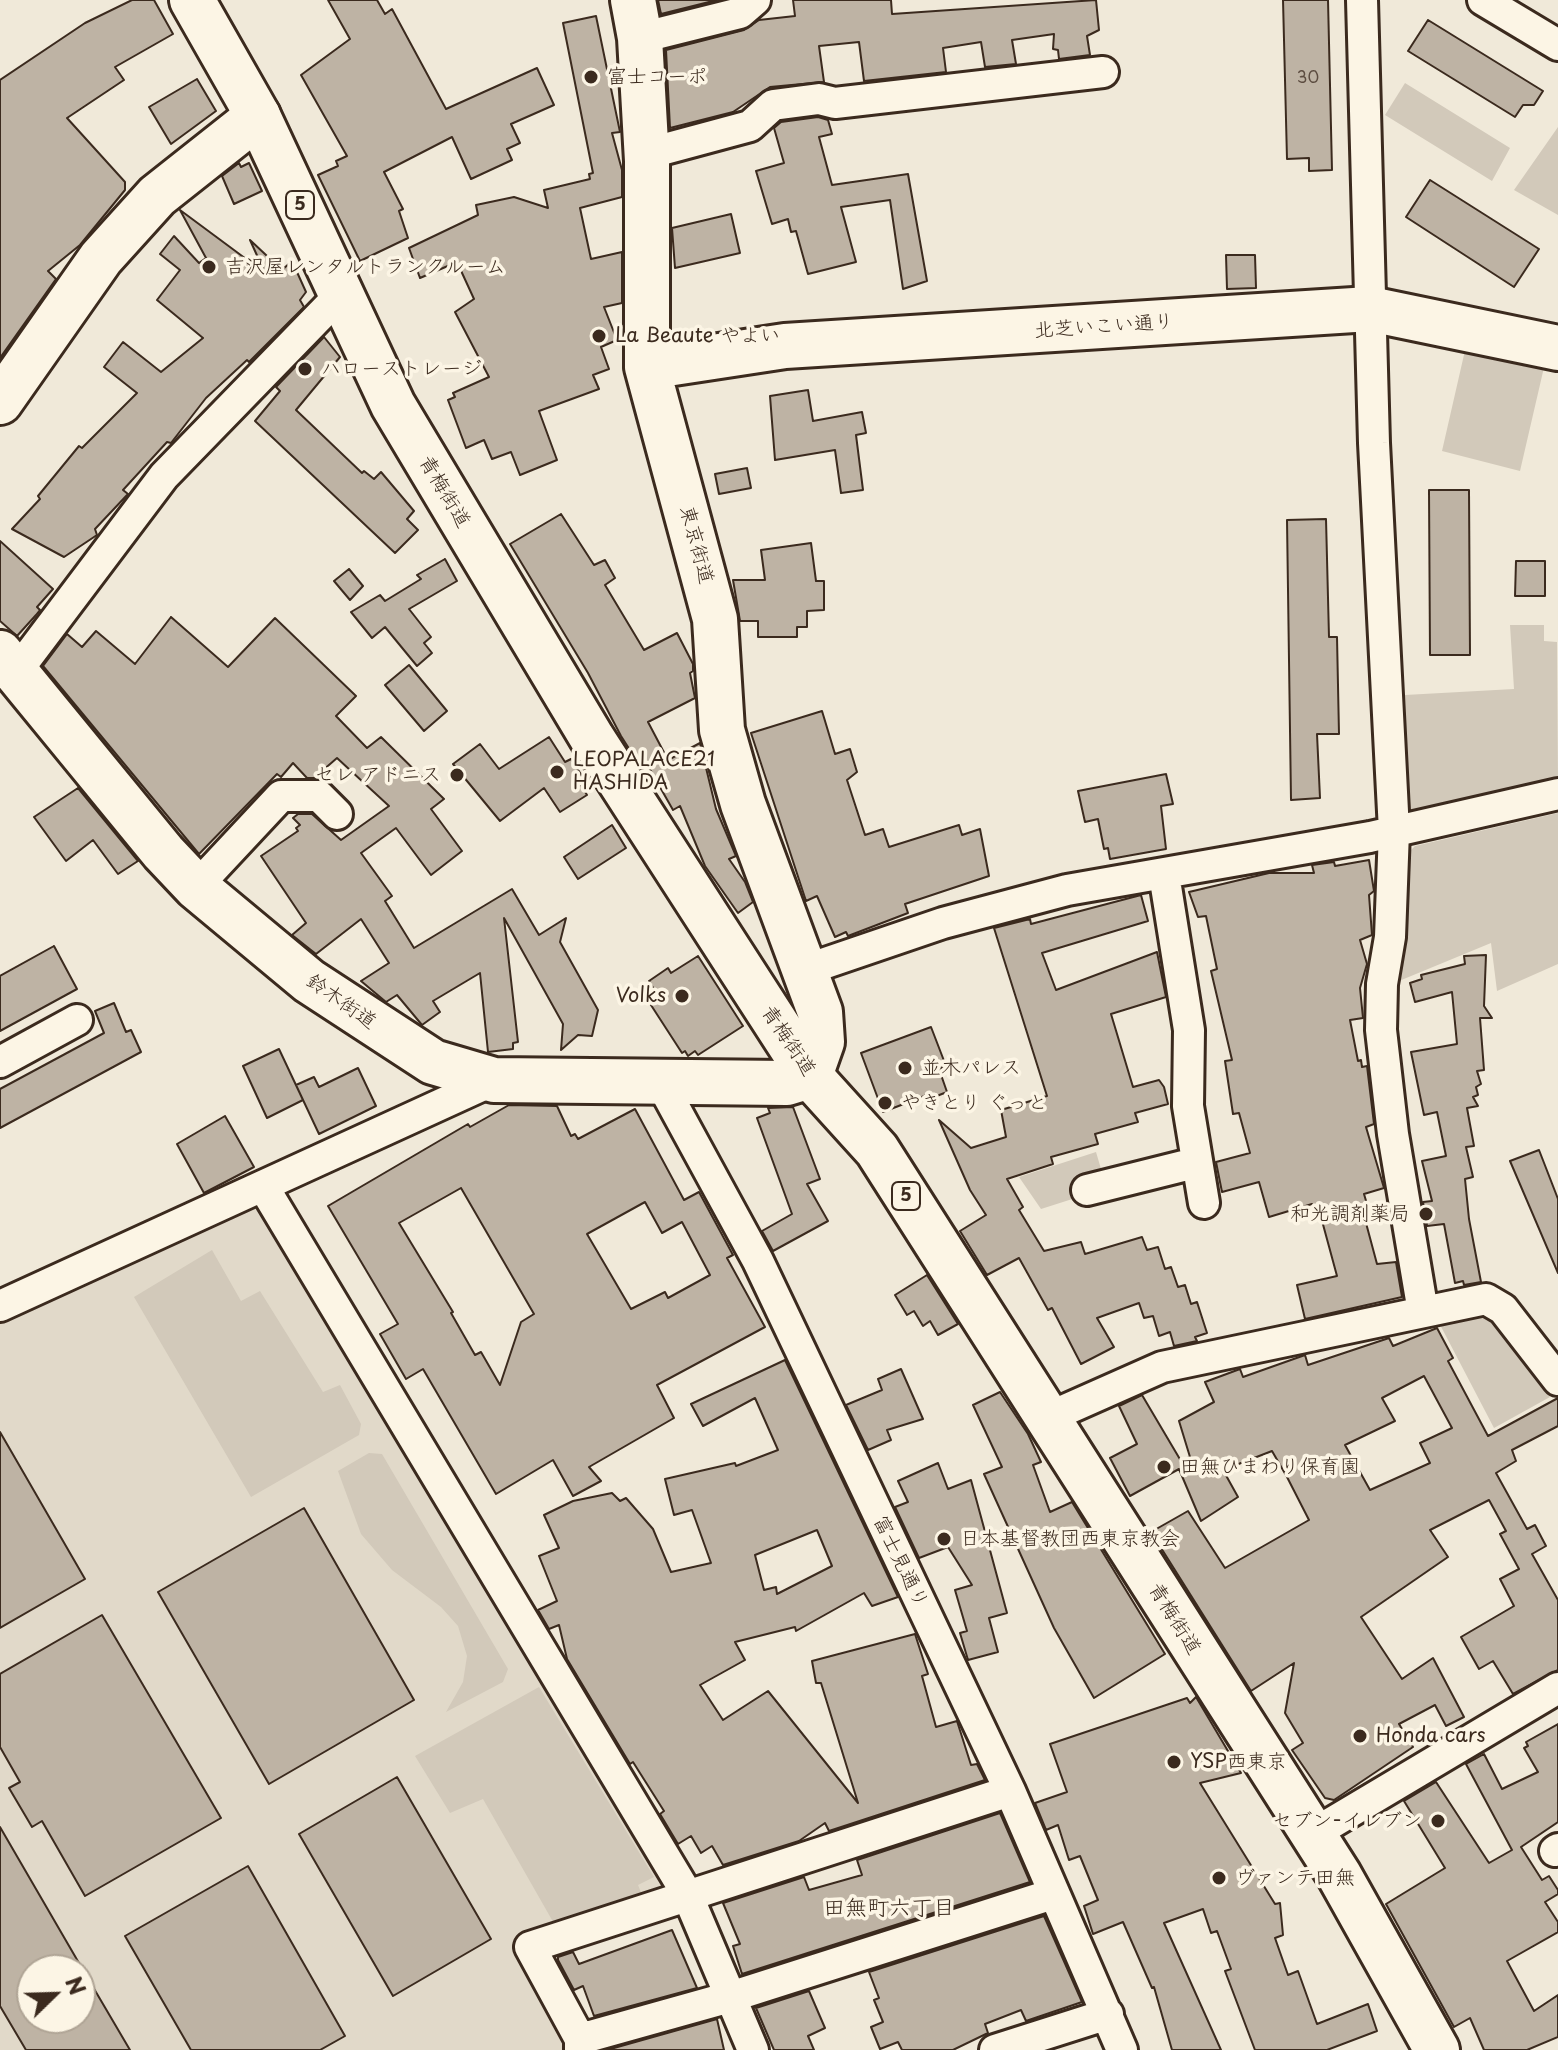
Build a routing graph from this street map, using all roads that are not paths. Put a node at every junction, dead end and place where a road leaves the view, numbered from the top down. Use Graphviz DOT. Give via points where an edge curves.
graph roads {
  1 [pos="193,0"];
  2 [pos="755,0"];
  3 [pos="1483,0"];
  4 [pos="1364,1"];
  5 [pos="636,19"];
  6 [pos="1558,45"];
  7 [pos="1103,72"];
  8 [pos="258,116"];
  9 [pos="646,154"];
  10 [pos="340,295"];
  11 [pos="1370,309"];
  12 [pos="1558,348"];
  13 [pos="647,367"];
  14 [pos="0,402"];
  15 [pos="9,662"];
  16 [pos="1558,794"];
  17 [pos="337,814"];
  18 [pos="1394,831"];
  19 [pos="1164,874"];
  20 [pos="196,887"];
  21 [pos="805,970"];
  22 [pos="77,1020"];
  23 [pos="0,1062"];
  24 [pos="810,1076"];
  25 [pos="494,1080"];
  26 [pos="661,1083"];
  27 [pos="1195,1163"];
  28 [pos="263,1186"];
  29 [pos="1087,1190"];
  30 [pos="1204,1203"];
  31 [pos="0,1306"];
  32 [pos="1423,1312"];
  33 [pos="1558,1380"];
  34 [pos="1047,1418"];
  35 [pos="1558,1688"];
  36 [pos="1010,1791"];
  37 [pos="1313,1834"];
  38 [pos="687,1894"];
  39 [pos="1053,1894"];
  40 [pos="730,1997"];
  41 [pos="1108,2014"];
  42 [pos="580,2045"];
  43 [pos="753,2050"];
  44 [pos="995,2050"];
  45 [pos="1122,2050"];
  46 [pos="1437,2050"];
  1 -- 8 [label="main road, 青梅街道 / 5"];
  2 -- 5 [label="street" via="740,13"];
  3 -- 6 [label="street"];
  4 -- 11 [label="street"];
  5 -- 9 [label="main road, 東京街道"];
  7 -- 9 [label="street" via="835,103 819,99 773,105 750,126"];
  8 -- 10 [label="main road, 青梅街道 / 5"];
  8 -- 14 [label="main road" via="157,196 101,258"];
  9 -- 13 [label="main road, 東京街道"];
  10 -- 15 [label="street" via="164,476"];
  10 -- 24 [label="main road, 青梅街道 / 5" via="399,417 592,738"];
  11 -- 12 [label="main road, 北芝いこい通り"];
  11 -- 13 [label="main road, 北芝いこい通り" via="785,346"];
  11 -- 18 [label="street"];
  13 -- 21 [label="main road, 東京街道" via="715,619 722,730 743,804"];
  15 -- 20 [label="main road, 鈴木街道"];
  16 -- 18 [label="street"];
  17 -- 20 [label="street" via="319,796 281,796"];
  18 -- 19 [label="street"];
  18 -- 32 [label="street" via="1381,1030"];
  19 -- 21 [label="street" via="1004,905"];
  19 -- 27 [label="street" via="1189,1030 1188,1106"];
  20 -- 25 [label="main road, 鈴木街道" via="309,981 374,1026 433,1062"];
  21 -- 24 [label="main road, 東京街道" via="823,1025"];
  22 -- 23 [label="street"];
  24 -- 26 [label="main road, 鈴木街道" via="787,1083"];
  24 -- 34 [label="main road, 青梅街道 / 5" via="877,1150"];
  25 -- 26 [label="main road, 鈴木街道"];
  25 -- 28 [label="street"];
  26 -- 36 [label="street, 富士見通り" via="758,1261"];
  27 -- 29 [label="street"];
  27 -- 30 [label="street"];
  28 -- 31 [label="street"];
  28 -- 38 [label="street"];
  32 -- 33 [label="street" via="1486,1299 1503,1309"];
  32 -- 34 [label="street" via="1162,1367"];
  34 -- 37 [label="main road, 青梅街道 / 5"];
  35 -- 37 [label="street"];
  36 -- 38 [label="street"];
  36 -- 39 [label="street, 富士見通り"];
  37 -- 46 [label="main road, 青梅街道 / 5"];
  38 -- 40 [label="street"];
  38 -- 42 [label="street" via="530,1947"];
  39 -- 40 [label="street"];
  39 -- 41 [label="street, 富士見通り"];
  40 -- 42 [label="street"];
  40 -- 43 [label="street"];
  41 -- 44 [label="street"];
  41 -- 45 [label="street, 富士見通り"];
}
